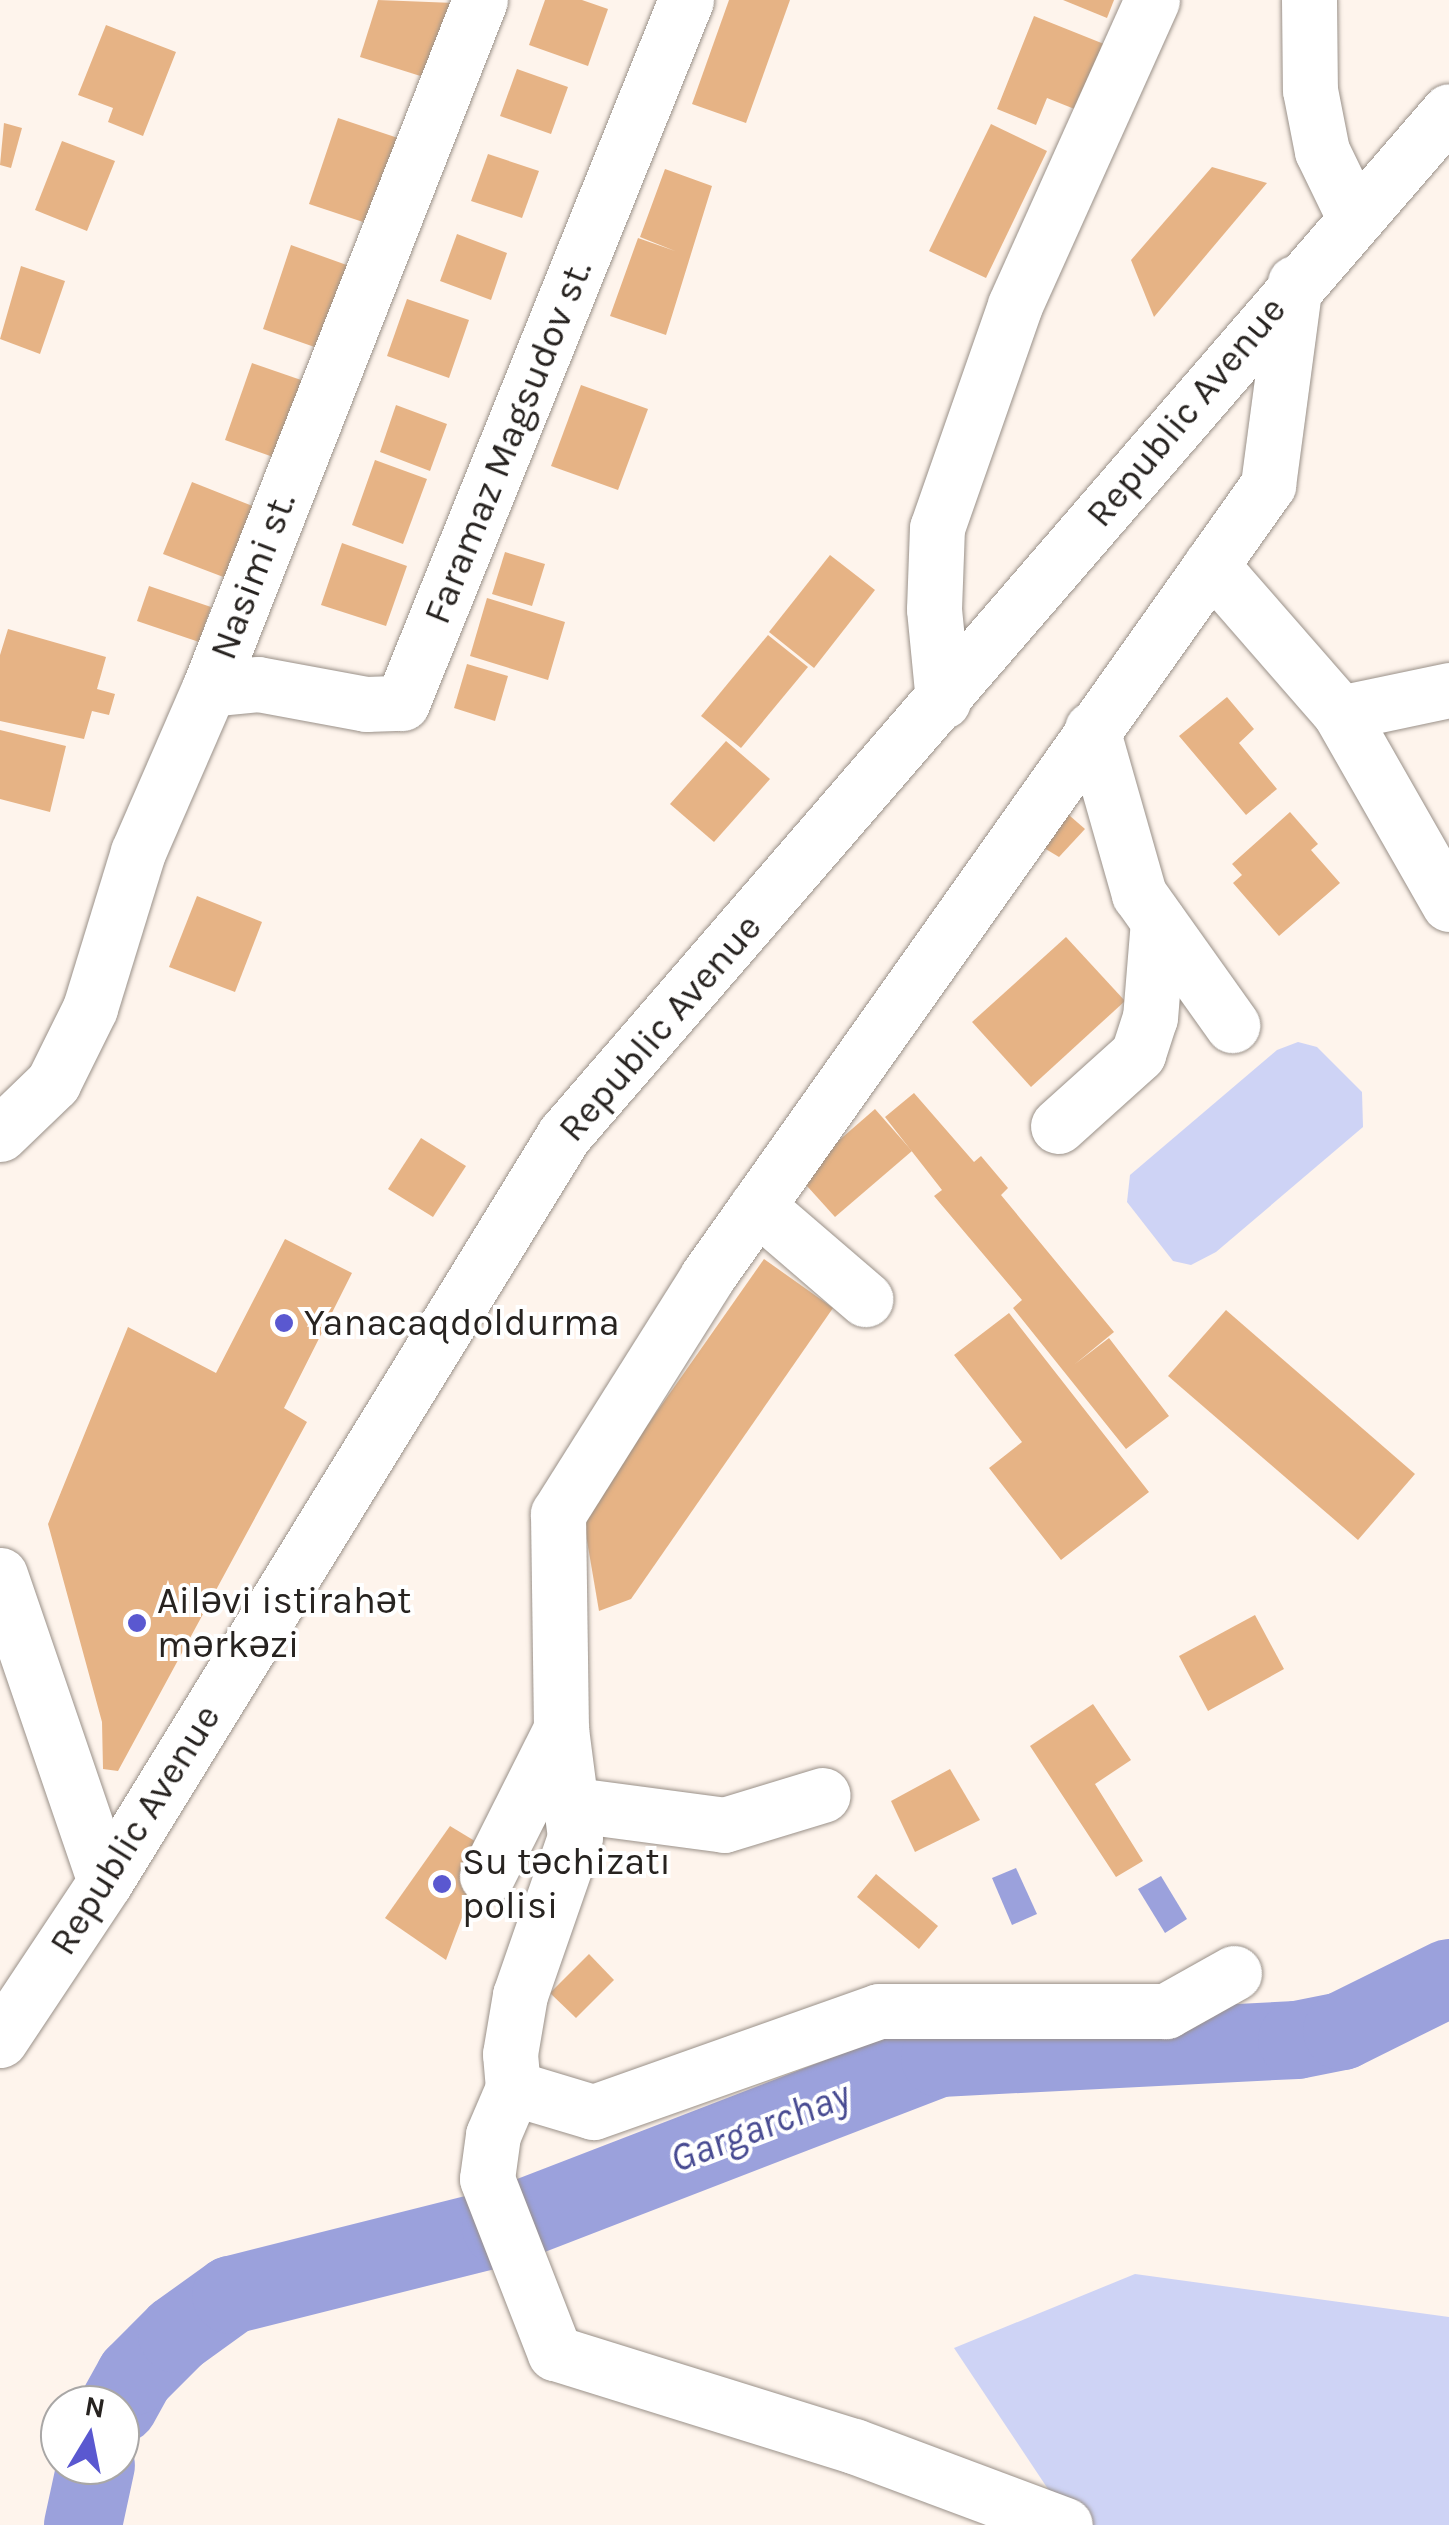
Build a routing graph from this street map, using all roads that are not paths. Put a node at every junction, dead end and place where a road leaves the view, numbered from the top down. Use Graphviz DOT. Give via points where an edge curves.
graph roads {
  1 [pos="480,0"];
  2 [pos="686,0"];
  3 [pos="1152,0"];
  4 [pos="1308,0"];
  5 [pos="1449,111"];
  6 [pos="1354,217"];
  7 [pos="1295,283"];
  8 [pos="1211,565"];
  9 [pos="209,688"];
  10 [pos="1449,690"];
  11 [pos="944,701"];
  12 [pos="1340,713"];
  13 [pos="1092,728"];
  14 [pos="1449,904"];
  15 [pos="1158,921"];
  16 [pos="1232,1025"];
  17 [pos="1058,1126"];
  18 [pos="0,1134"];
  19 [pos="757,1206"];
  20 [pos="865,1299"];
  21 [pos="0,1575"];
  22 [pos="561,1729"];
  23 [pos="823,1795"];
  24 [pos="575,1805"];
  25 [pos="487,1876"];
  26 [pos="105,1882"];
  27 [pos="1234,1974"];
  28 [pos="0,2040"];
  29 [pos="513,2088"];
  30 [pos="1065,2525"];
  1 -- 9 [label="street, Nasimi st."];
  2 -- 9 [label="street, Faramaz Magsudov st." via="402,702 366,704 258,684"];
  3 -- 11 [label="street" via="1015,305 937,528 934,609"];
  4 -- 6 [label="street" via="1310,90 1322,151"];
  5 -- 6 [label="street, Republic Avenue"];
  6 -- 7 [label="street, Republic Avenue"];
  7 -- 8 [label="street" via="1268,486"];
  7 -- 11 [label="street, Republic Avenue"];
  8 -- 12 [label="street"];
  8 -- 13 [label="street"];
  9 -- 18 [label="street, Nasimi st." via="138,852 90,1008 53,1083"];
  10 -- 12 [label="street"];
  11 -- 26 [label="street, Republic Avenue" via="564,1135"];
  12 -- 14 [label="street"];
  13 -- 15 [label="street" via="1138,894"];
  13 -- 19 [label="street" via="943,951"];
  15 -- 16 [label="street"];
  15 -- 17 [label="street" via="1150,1018 1138,1054"];
  19 -- 20 [label="street"];
  19 -- 22 [label="street" via="558,1514"];
  21 -- 26 [label="street"];
  22 -- 24 [label="street"];
  22 -- 25 [label="street"];
  23 -- 24 [label="street" via="724,1824"];
  24 -- 29 [label="street" via="575,1836 520,1994 510,2054"];
  26 -- 28 [label="street, Republic Avenue"];
  27 -- 29 [label="street" via="1166,2012 879,2011 593,2112"];
  29 -- 30 [label="street" via="493,2135 487,2179 555,2353 854,2446"];
}
